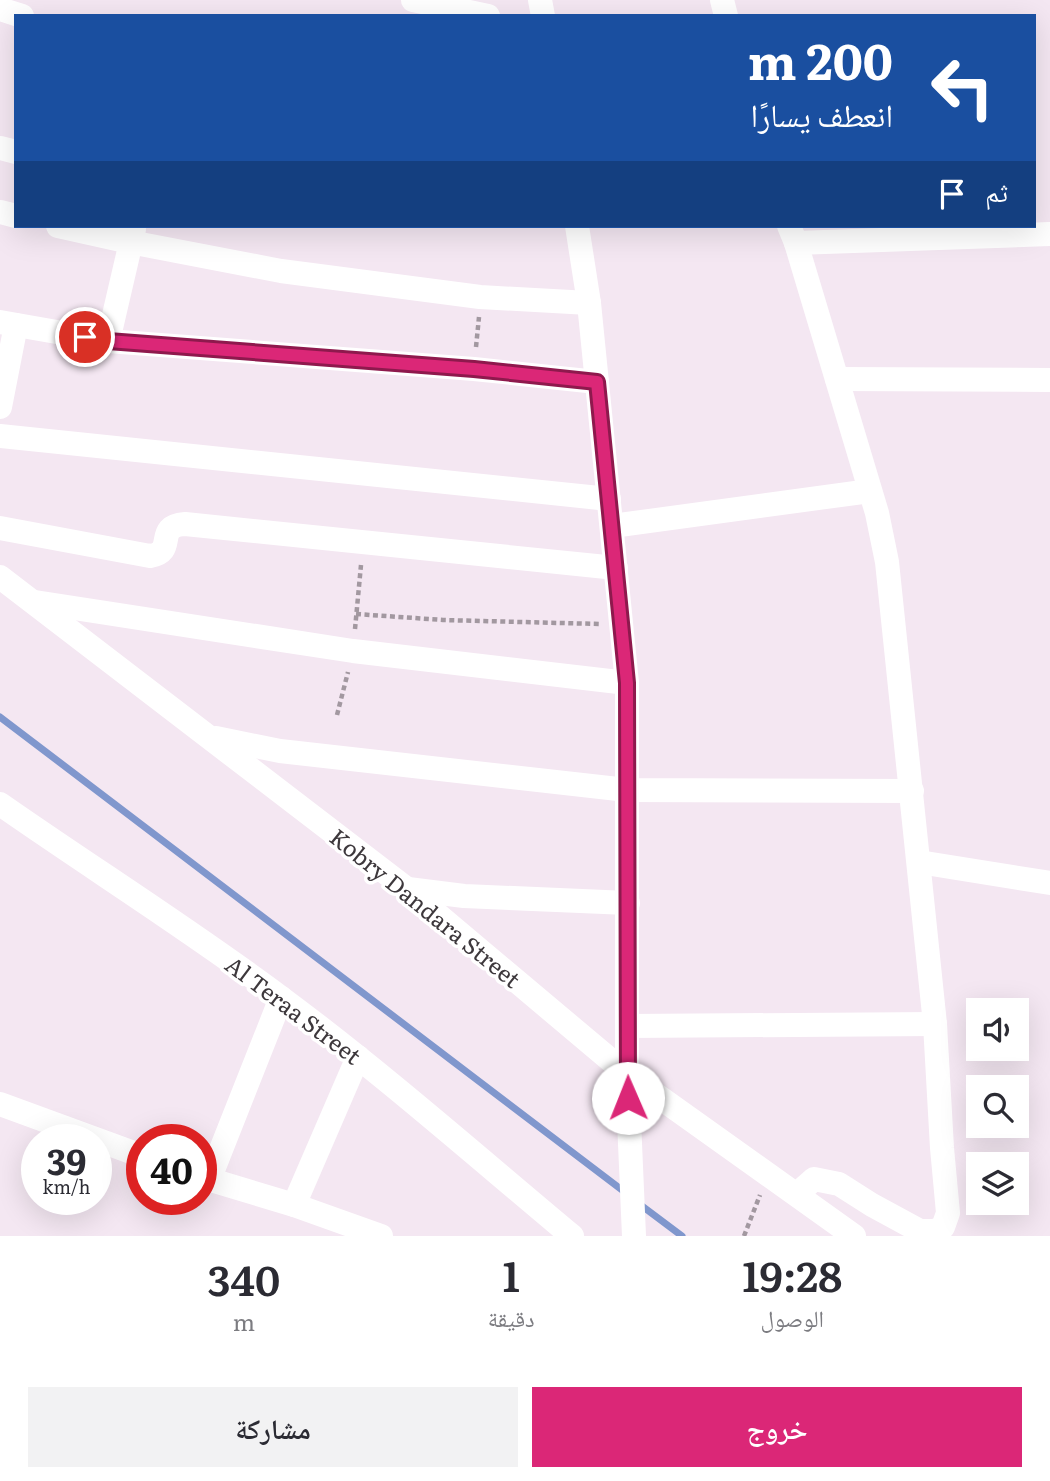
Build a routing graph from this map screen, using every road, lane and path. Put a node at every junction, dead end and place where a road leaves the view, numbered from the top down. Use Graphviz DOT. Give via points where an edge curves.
graph roads {
  1 [pos="413,0"];
  2 [pos="479,14"];
  3 [pos="76,228"];
  4 [pos="577,228"];
  5 [pos="132,234"];
  6 [pos="793,234"];
  7 [pos="1050,234"];
  8 [pos="480,297"];
  9 [pos="589,303"];
  10 [pos="8,324"];
  11 [pos="108,341"];
  12 [pos="474,369"];
  13 [pos="837,379"];
  14 [pos="1050,380"];
  15 [pos="597,382"];
  16 [pos="0,407"];
  17 [pos="0,436"];
  18 [pos="870,491"];
  19 [pos="610,499"];
  20 [pos="612,526"];
  21 [pos="0,528"];
  22 [pos="362,543"];
  23 [pos="616,568"];
  24 [pos="0,577"];
  25 [pos="30,601"];
  26 [pos="622,624"];
  27 [pos="353,651"];
  28 [pos="627,683"];
  29 [pos="337,715"];
  30 [pos="208,736"];
  31 [pos="627,790"];
  32 [pos="912,791"];
  33 [pos="0,804"];
  34 [pos="919,862"];
  35 [pos="1050,883"];
  36 [pos="407,889"];
  37 [pos="628,903"];
  38 [pos="281,998"];
  39 [pos="935,1024"];
  40 [pos="628,1026"];
  41 [pos="358,1057"];
  42 [pos="627,1074"];
  43 [pos="0,1104"];
  44 [pos="126,1150"];
  45 [pos="217,1150"];
  46 [pos="769,1174"];
  47 [pos="217,1183"];
  48 [pos="797,1194"];
  49 [pos="294,1205"];
  50 [pos="381,1236"];
  51 [pos="572,1236"];
  52 [pos="634,1236"];
  53 [pos="744,1236"];
  54 [pos="854,1236"];
  1 -- 2 [label="street"];
  3 -- 5 [label="street"];
  4 -- 9 [label="street"];
  5 -- 8 [label="street" via="281,271"];
  5 -- 11 [label="street"];
  6 -- 7 [label="street"];
  6 -- 13 [label="street"];
  8 -- 9 [label="street"];
  8 -- 12 [label="path"];
  9 -- 15 [label="street"];
  10 -- 11 [label="street"];
  10 -- 16 [label="street"];
  11 -- 12 [label="street"];
  12 -- 15 [label="street"];
  13 -- 14 [label="street"];
  13 -- 18 [label="street"];
  15 -- 19 [label="street"];
  17 -- 19 [label="street"];
  18 -- 20 [label="street"];
  18 -- 32 [label="street" via="887,562"];
  19 -- 20 [label="street"];
  20 -- 23 [label="street"];
  21 -- 22 [label="street" via="150,556 163,551 168,529 185,524"];
  22 -- 23 [label="street"];
  22 -- 26 [label="path" via="356,614"];
  23 -- 26 [label="street"];
  24 -- 25 [label="street, Kobry Dandara Street"];
  25 -- 27 [label="street"];
  25 -- 30 [label="street, Kobry Dandara Street"];
  26 -- 28 [label="street"];
  27 -- 28 [label="street"];
  27 -- 29 [label="path"];
  28 -- 31 [label="street"];
  30 -- 31 [label="street" via="280,751"];
  30 -- 36 [label="street, Kobry Dandara Street"];
  31 -- 32 [label="street"];
  31 -- 37 [label="street"];
  32 -- 34 [label="street"];
  33 -- 38 [label="street, Al Teraa Street"];
  34 -- 35 [label="street"];
  34 -- 39 [label="street"];
  36 -- 37 [label="street"];
  36 -- 42 [label="street, Kobry Dandara Street"];
  37 -- 40 [label="street"];
  38 -- 41 [label="street, Al Teraa Street"];
  38 -- 45 [label="street"];
  39 -- 40 [label="street"];
  39 -- 48 [label="street" via="948,1213 943,1227 920,1231 839,1184 822,1180 814,1179"];
  40 -- 42 [label="street"];
  41 -- 49 [label="street"];
  41 -- 51 [label="street, Al Teraa Street"];
  42 -- 46 [label="street, Kobry Dandara Street"];
  42 -- 52 [label="street"];
  43 -- 44 [label="street"];
  46 -- 48 [label="street, Kobry Dandara Street"];
  46 -- 53 [label="path"];
  47 -- 49 [label="street"];
  48 -- 54 [label="street, Kobry Dandara Street"];
  49 -- 50 [label="street"];
}
